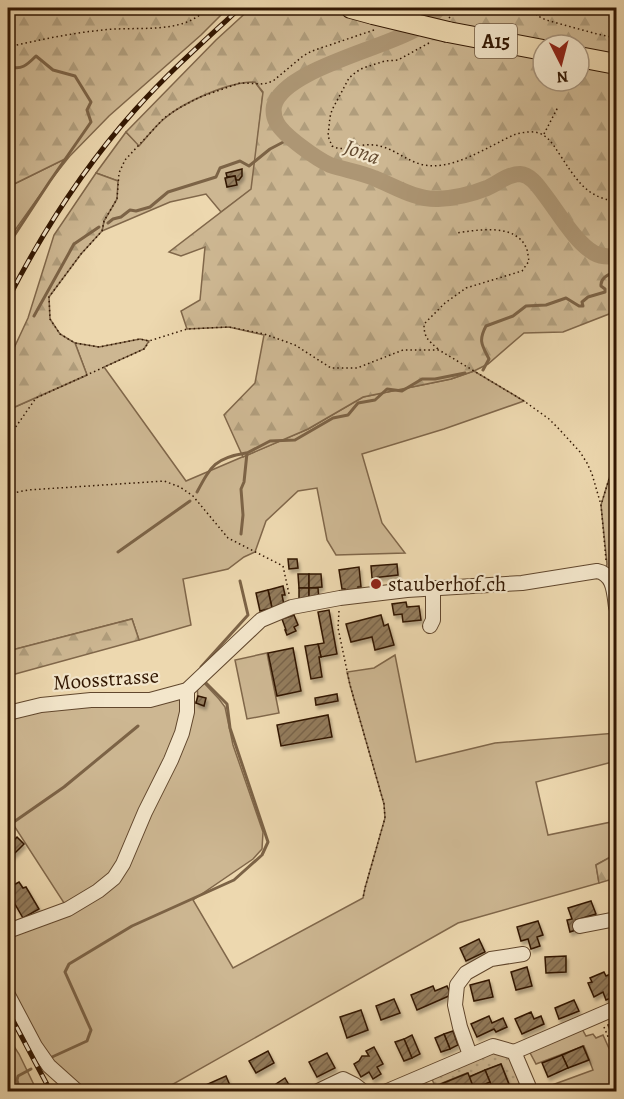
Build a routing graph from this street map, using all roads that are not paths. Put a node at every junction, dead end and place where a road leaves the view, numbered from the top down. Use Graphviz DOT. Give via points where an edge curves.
graph roads {
  1 [pos="351,8"];
  2 [pos="531,48"];
  3 [pos="591,59"];
  4 [pos="616,64"];
  5 [pos="433,588"];
  6 [pos="616,607"];
  7 [pos="430,626"];
  8 [pos="187,690"];
  9 [pos="8,713"];
  10 [pos="616,919"];
  11 [pos="580,926"];
  12 [pos="8,931"];
  13 [pos="523,954"];
  14 [pos="8,995"];
  15 [pos="616,1008"];
  16 [pos="514,1052"];
  17 [pos="471,1055"];
  18 [pos="78,1092"];
  19 [pos="316,1092"];
  20 [pos="364,1092"];
  21 [pos="385,1092"];
  22 [pos="531,1092"];
  1 -- 2 [label="highway, A15, bridge" via="376,20"];
  3 -- 4 [label="highway"];
  5 -- 6 [label="street, Moosstrasse" via="502,585 597,571 610,578"];
  5 -- 7 [label="street"];
  5 -- 8 [label="street, Moosstrasse" via="292,607 261,620"];
  8 -- 9 [label="street, Moosstrasse" via="150,700 91,700"];
  8 -- 12 [label="street" via="182,733 114,878 68,909"];
  10 -- 11 [label="street"];
  13 -- 17 [label="street" via="491,959 466,972 457,985 455,1005"];
  14 -- 18 [label="street" via="49,1066"];
  15 -- 16 [label="street"];
  16 -- 17 [label="street" via="493,1046"];
  16 -- 22 [label="street"];
  17 -- 21 [label="street"];
  19 -- 20 [label="street" via="343,1079"];
}
